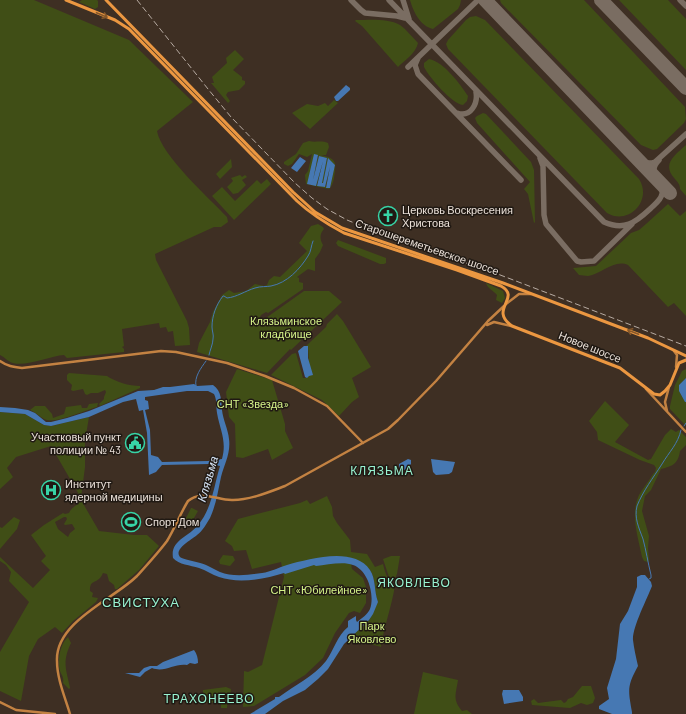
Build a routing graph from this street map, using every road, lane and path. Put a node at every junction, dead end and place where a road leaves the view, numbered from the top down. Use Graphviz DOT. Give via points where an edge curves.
graph roads {
  1 [pos="66,0"];
  2 [pos="106,0"];
  3 [pos="535,295"];
  4 [pos="505,305"];
  5 [pos="485,326"];
  6 [pos="512,326"];
  7 [pos="668,347"];
  8 [pos="686,356"];
  9 [pos="686,360"];
  10 [pos="0,361"];
  11 [pos="676,368"];
  12 [pos="670,386"];
  13 [pos="644,388"];
  14 [pos="670,415"];
  15 [pos="686,432"];
  16 [pos="363,443"];
  17 [pos="0,702"];
  18 [pos="55,714"];
  19 [pos="70,714"];
  1 -- 4 [label="main road, Старошереметьевское шоссе, one-way" via="119,22 135,34 297,201 318,219 344,233 489,281 505,289 508,295"];
  2 -- 3 [label="main road, Старошереметьевское шоссе" via="293,192 320,216 354,232"];
  3 -- 4 [label="main road" via="519,294"];
  7 -- 3 [label="main road, Старошереметьевское шоссе, one-way"];
  4 -- 5 [label="main road"];
  4 -- 6 [label="main road" via="504,318"];
  5 -- 6 [label="main road" via="494,322"];
  5 -- 16 [label="main road" via="398,420"];
  6 -- 13 [label="main road, Новое шоссе" via="612,364"];
  7 -- 8 [label="main road, Старошереметьевское шоссе"];
  7 -- 11 [label="main road" via="677,355"];
  9 -- 11 [label="main road" via="679,363"];
  10 -- 16 [label="main road" via="22,368 161,351 227,363 274,380 323,403"];
  11 -- 12 [label="main road"];
  12 -- 13 [label="main road" via="665,392 657,395"];
  12 -- 14 [label="main road" via="665,402"];
  13 -- 14 [label="main road, Новое шоссе"];
  14 -- 15 [label="main road, Новое шоссе"];
  16 -- 19 [label="main road" via="285,486 239,500 196,496 188,501 167,541 140,572 124,587 80,618 62,641 57,655 57,670"];
  17 -- 18 [label="main road" via="12,709"];
}
